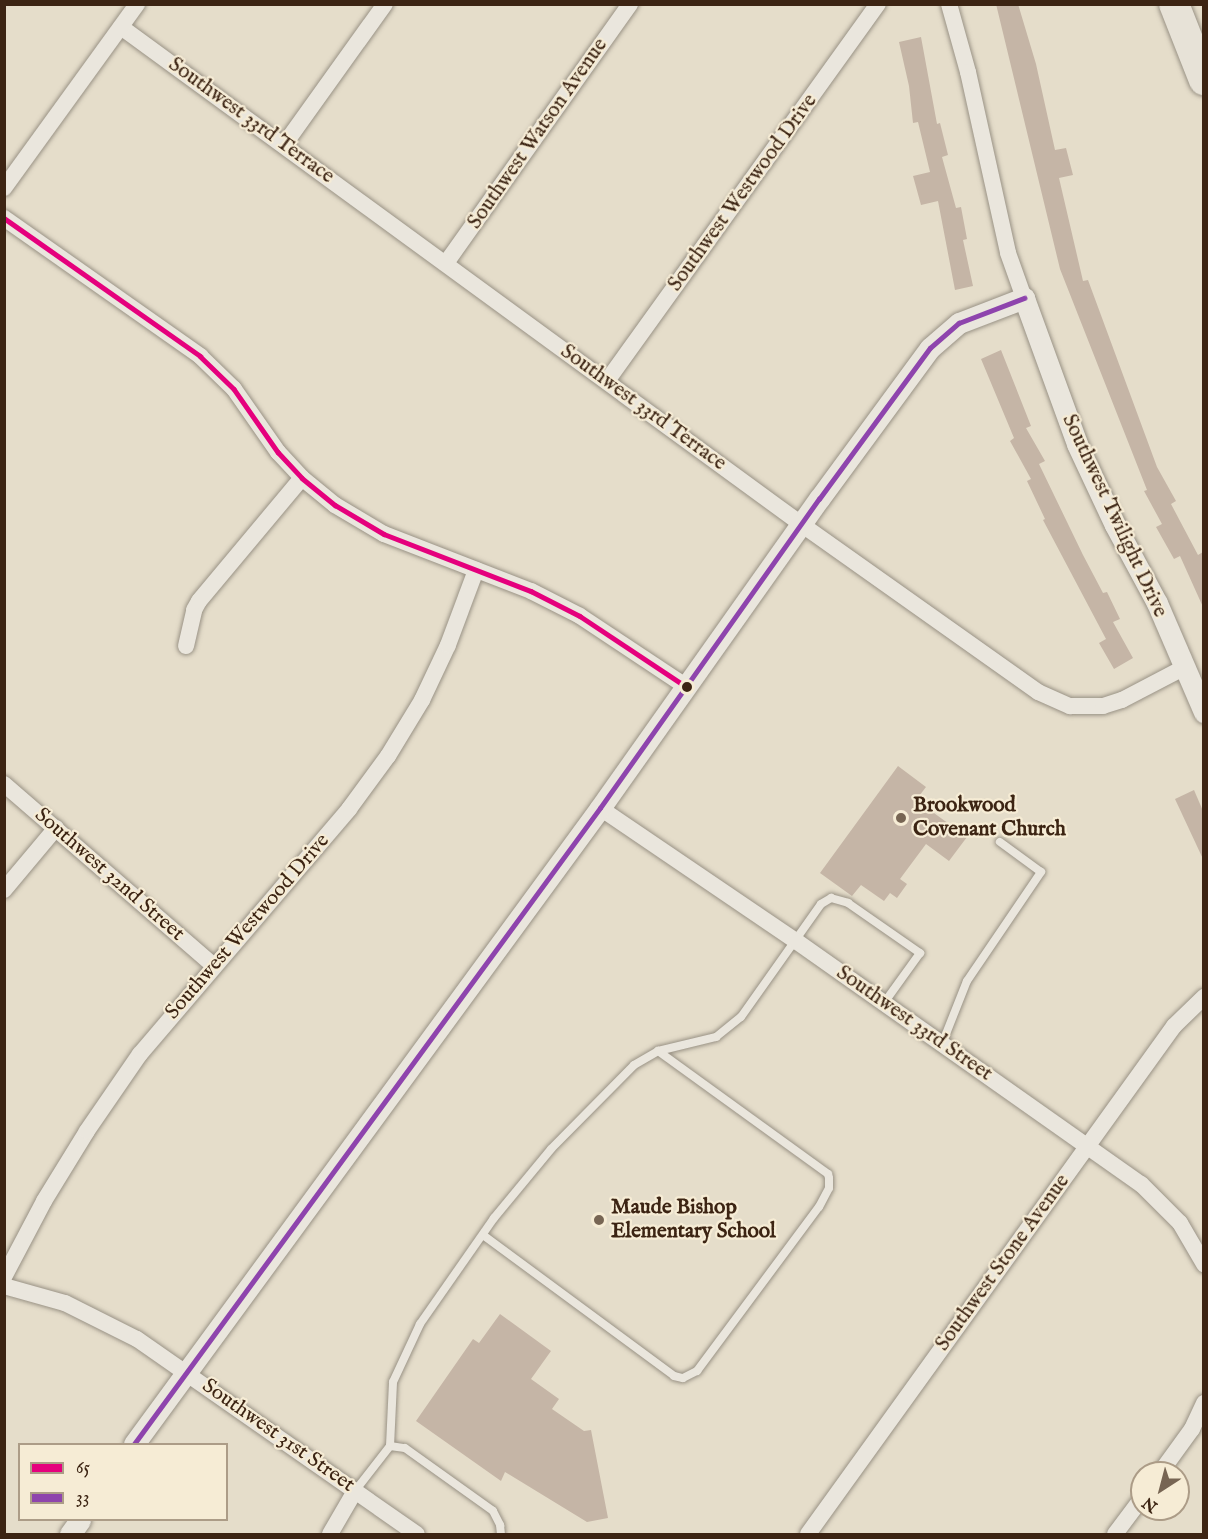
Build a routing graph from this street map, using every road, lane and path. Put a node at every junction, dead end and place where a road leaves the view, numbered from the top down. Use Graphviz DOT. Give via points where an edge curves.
graph roads {
  1 [pos="137,4"];
  2 [pos="385,4"];
  3 [pos="630,4"];
  4 [pos="878,4"];
  5 [pos="949,4"];
  6 [pos="1174,4"];
  7 [pos="122,27"];
  8 [pos="1203,80"];
  9 [pos="284,145"];
  10 [pos="4,188"];
  11 [pos="4,218"];
  12 [pos="446,263"];
  13 [pos="1024,298"];
  14 [pos="608,381"];
  15 [pos="302,478"];
  16 [pos="801,524"];
  17 [pos="476,570"];
  18 [pos="186,646"];
  19 [pos="1185,667"];
  20 [pos="687,687"];
  21 [pos="1203,712"];
  22 [pos="4,784"];
  23 [pos="600,808"];
  24 [pos="56,828"];
  25 [pos="1000,842"];
  26 [pos="4,890"];
  27 [pos="796,941"];
  28 [pos="213,965"];
  29 [pos="1203,997"];
  30 [pos="884,1003"];
  31 [pos="942,1044"];
  32 [pos="658,1051"];
  33 [pos="1088,1146"];
  34 [pos="483,1235"];
  35 [pos="1203,1264"];
  36 [pos="4,1277"];
  37 [pos="4,1286"];
  38 [pos="187,1371"];
  39 [pos="1203,1403"];
  40 [pos="135,1443"];
  41 [pos="390,1446"];
  42 [pos="1169,1461"];
  43 [pos="354,1491"];
  44 [pos="1130,1514"];
  45 [pos="80,1521"];
  46 [pos="70,1534"];
  47 [pos="330,1534"];
  48 [pos="417,1534"];
  49 [pos="501,1534"];
  50 [pos="808,1534"];
  51 [pos="1115,1534"];
  1 -- 7 [label="street"];
  2 -- 9 [label="street"];
  3 -- 12 [label="street, Southwest Watson Avenue"];
  4 -- 14 [label="street, Southwest Westwood Drive"];
  5 -- 13 [label="street, Southwest Twilight Drive" via="1008,254"];
  6 -- 8 [label="highway"];
  7 -- 9 [label="street, Southwest 33rd Terrace"];
  7 -- 10 [label="street"];
  9 -- 12 [label="street, Southwest 33rd Terrace"];
  11 -- 15 [label="street" via="200,356 234,389 278,452"];
  12 -- 14 [label="street, Southwest 33rd Terrace"];
  13 -- 16 [label="street" via="975,315 942,335"];
  13 -- 19 [label="street, Southwest Twilight Drive" via="1077,444"];
  14 -- 16 [label="street, Southwest 33rd Terrace"];
  15 -- 17 [label="street" via="335,505 384,534"];
  15 -- 18 [label="street" via="200,601 194,610"];
  16 -- 19 [label="street, Southwest 33rd Terrace" via="1057,702 1089,708 1103,706"];
  16 -- 20 [label="street"];
  17 -- 20 [label="street" via="531,591 580,616"];
  17 -- 28 [label="street, Southwest Westwood Drive" via="422,700 388,756 349,808"];
  19 -- 21 [label="street, Southwest Twilight Drive"];
  20 -- 23 [label="street"];
  22 -- 24 [label="street, Southwest 32nd Street"];
  23 -- 27 [label="street, Southwest 33rd Street"];
  23 -- 38 [label="street"];
  24 -- 26 [label="street"];
  24 -- 28 [label="street, Southwest 32nd Street"];
  25 -- 31 [label="lane" via="1041,872 968,981"];
  27 -- 30 [label="street, Southwest 33rd Street"];
  27 -- 30 [label="lane" via="821,904 831,898 848,903 920,953"];
  27 -- 32 [label="lane" via="741,1017 716,1037"];
  28 -- 36 [label="street, Southwest Westwood Drive" via="140,1054 87,1131"];
  29 -- 33 [label="street, Southwest Stone Avenue" via="1174,1026"];
  30 -- 31 [label="street, Southwest 33rd Street"];
  31 -- 33 [label="street, Southwest 33rd Street"];
  32 -- 34 [label="lane" via="634,1065 551,1149"];
  32 -- 34 [label="lane" via="829,1178 830,1188 819,1207 697,1371 683,1378 674,1376"];
  33 -- 35 [label="street, Southwest 33rd Street" via="1159,1199 1180,1223"];
  33 -- 50 [label="street, Southwest Stone Avenue"];
  34 -- 41 [label="lane" via="420,1324 399,1367 393,1382"];
  37 -- 38 [label="street, Southwest 31st Street" via="65,1304 112,1325"];
  38 -- 40 [label="street"];
  38 -- 43 [label="street, Southwest 31st Street"];
  39 -- 42 [label="street"];
  41 -- 43 [label="lane"];
  41 -- 49 [label="lane" via="405,1448 493,1511"];
  43 -- 47 [label="street"];
  43 -- 48 [label="street, Southwest 31st Street"];
  44 -- 51 [label="street"];
  45 -- 46 [label="street"];
}
